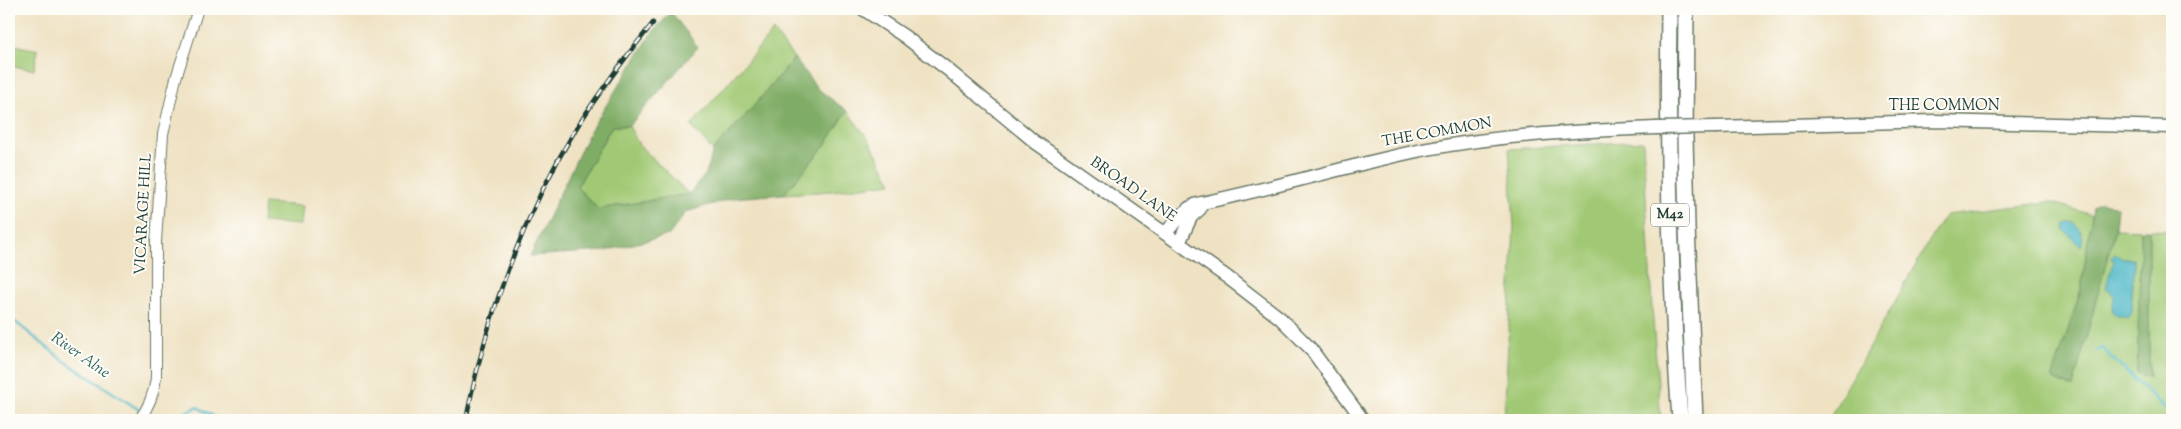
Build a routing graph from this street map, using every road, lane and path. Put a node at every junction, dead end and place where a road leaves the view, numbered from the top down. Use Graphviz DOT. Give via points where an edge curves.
graph roads {
  1 [pos="198,9"];
  2 [pos="863,9"];
  3 [pos="1669,9"];
  4 [pos="1686,9"];
  5 [pos="2172,127"];
  6 [pos="1228,198"];
  7 [pos="1165,233"];
  8 [pos="1179,243"];
  9 [pos="139,420"];
  10 [pos="1363,420"];
  11 [pos="1680,420"];
  12 [pos="1695,420"];
  1 -- 9 [label="street, VICARAGE HILL" via="176,78 163,134 156,251 156,378 149,405"];
  2 -- 7 [label="main road, BROAD LANE" via="947,68 1035,142"];
  3 -- 11 [label="highway, M42" via="1668,152"];
  4 -- 12 [label="highway, M42" via="1686,172"];
  5 -- 6 [label="main road, THE COMMON, bridge" via="1936,121 1548,134 1440,147"];
  6 -- 7 [label="main road, THE COMMON" via="1189,208"];
  6 -- 8 [label="main road, THE COMMON" via="1200,208 1191,217"];
  7 -- 8 [label="main road, BROAD LANE"];
  8 -- 10 [label="main road, BROAD LANE" via="1297,334"];
}
